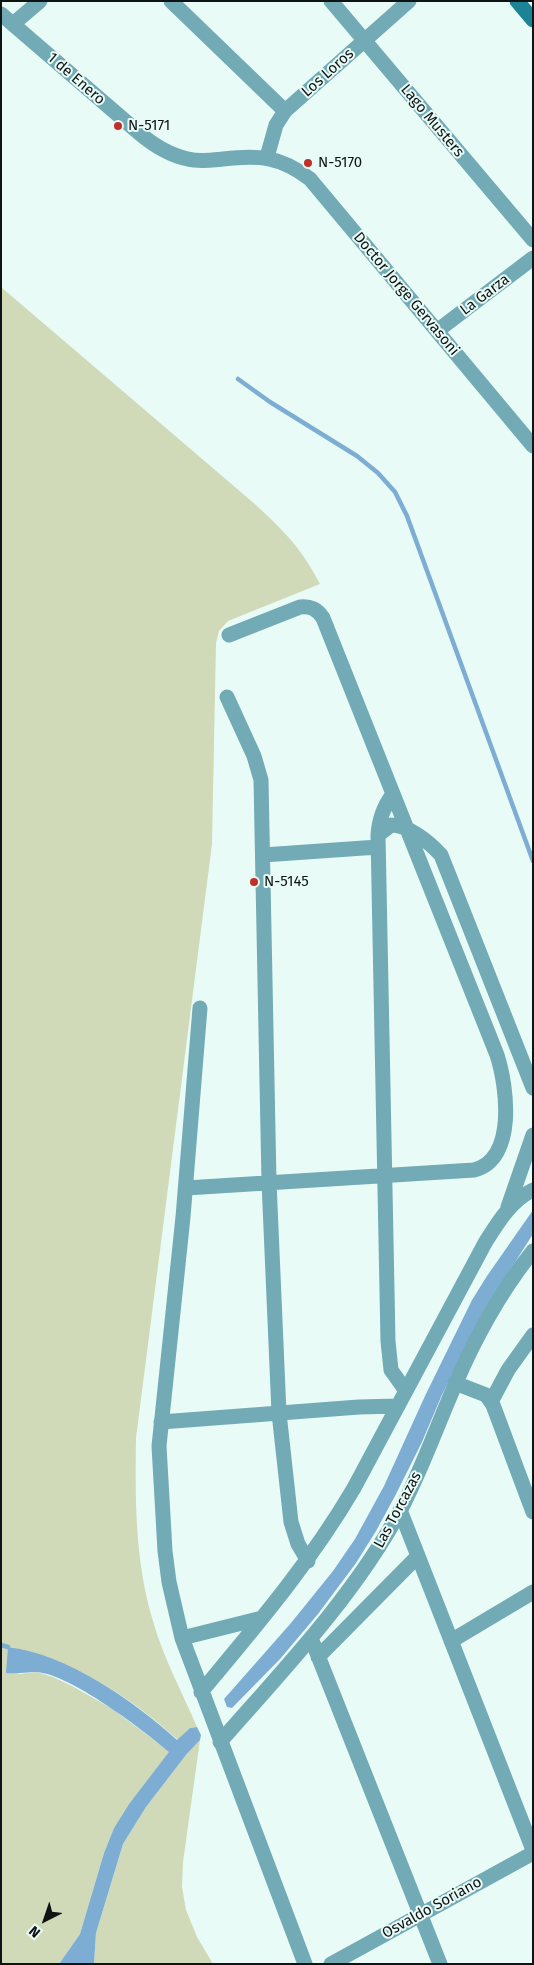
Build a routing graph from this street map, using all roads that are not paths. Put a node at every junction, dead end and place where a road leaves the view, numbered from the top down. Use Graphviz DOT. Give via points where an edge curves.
graph roads {
  1 [pos="40,1"];
  2 [pos="171,1"];
  3 [pos="330,1"];
  4 [pos="409,1"];
  5 [pos="517,1"];
  6 [pos="7,19"];
  7 [pos="533,20"];
  8 [pos="364,41"];
  9 [pos="285,111"];
  10 [pos="267,157"];
  11 [pos="533,240"];
  12 [pos="533,258"];
  13 [pos="437,331"];
  14 [pos="533,446"];
  15 [pos="229,635"];
  16 [pos="227,697"];
  17 [pos="393,794"];
  18 [pos="407,829"];
  19 [pos="378,841"];
  20 [pos="263,854"];
  21 [pos="200,1008"];
  22 [pos="533,1088"];
  23 [pos="533,1135"];
  24 [pos="385,1175"];
  25 [pos="269,1182"];
  26 [pos="186,1188"];
  27 [pos="533,1190"];
  28 [pos="507,1212"];
  29 [pos="533,1252"];
  30 [pos="533,1335"];
  31 [pos="455,1383"];
  32 [pos="406,1392"];
  33 [pos="491,1402"];
  34 [pos="398,1406"];
  35 [pos="279,1413"];
  36 [pos="161,1422"];
  37 [pos="400,1510"];
  38 [pos="533,1512"];
  39 [pos="418,1556"];
  40 [pos="308,1561"];
  41 [pos="533,1592"];
  42 [pos="262,1618"];
  43 [pos="182,1638"];
  44 [pos="311,1638"];
  45 [pos="451,1642"];
  46 [pos="318,1657"];
  47 [pos="201,1692"];
  48 [pos="220,1742"];
  49 [pos="533,1851"];
  50 [pos="420,1915"];
  51 [pos="305,1964"];
  52 [pos="331,1964"];
  53 [pos="440,1964"];
  1 -- 6 [label="street"];
  2 -- 9 [label="street"];
  3 -- 8 [label="street, Lago Musters"];
  4 -- 8 [label="street, Los Loros"];
  5 -- 7 [label="main road"];
  6 -- 10 [label="street, 1 de Enero" via="162,150 203,161"];
  8 -- 9 [label="street, Los Loros"];
  8 -- 11 [label="street, Lago Musters"];
  9 -- 10 [label="street, Los Loros" via="276,125"];
  10 -- 13 [label="street, Doctor Jorge Gervasoni" via="294,168 318,187"];
  12 -- 13 [label="street, La Garza"];
  13 -- 14 [label="street, Doctor Jorge Gervasoni"];
  15 -- 17 [label="street" via="300,607 308,606 319,613"];
  16 -- 20 [label="street" via="254,756 261,780"];
  17 -- 18 [label="street"];
  17 -- 19 [label="street" via="380,817"];
  18 -- 19 [label="street" via="391,826"];
  18 -- 22 [label="street" via="436,850 444,861"];
  18 -- 24 [label="street" via="497,1054 504,1080 505,1123 499,1148 483,1168"];
  19 -- 20 [label="street"];
  19 -- 24 [label="street"];
  20 -- 25 [label="street"];
  21 -- 26 [label="street"];
  23 -- 28 [label="street"];
  24 -- 25 [label="street"];
  24 -- 32 [label="street" via="388,1351 392,1370"];
  25 -- 26 [label="street"];
  25 -- 35 [label="street"];
  26 -- 36 [label="street"];
  27 -- 28 [label="street" via="517,1200"];
  28 -- 32 [label="street" via="485,1243"];
  29 -- 31 [label="street, Las Torcazas" via="493,1311"];
  30 -- 33 [label="street" via="508,1370"];
  31 -- 33 [label="street" via="486,1395"];
  31 -- 37 [label="street, Las Torcazas"];
  32 -- 34 [label="street"];
  33 -- 38 [label="street"];
  34 -- 35 [label="street"];
  34 -- 40 [label="street" via="350,1496"];
  35 -- 36 [label="street"];
  35 -- 40 [label="street" via="291,1522"];
  36 -- 43 [label="street" via="165,1551"];
  37 -- 39 [label="street"];
  37 -- 44 [label="street, Las Torcazas" via="369,1563"];
  39 -- 45 [label="street"];
  39 -- 46 [label="street"];
  40 -- 42 [label="street"];
  41 -- 45 [label="street"];
  42 -- 43 [label="street"];
  42 -- 47 [label="street"];
  43 -- 47 [label="street"];
  44 -- 46 [label="street"];
  44 -- 48 [label="street, Las Torcazas"];
  45 -- 49 [label="street"];
  46 -- 50 [label="street"];
  47 -- 48 [label="street"];
  48 -- 51 [label="street"];
  49 -- 50 [label="street, Osvaldo Soriano"];
  50 -- 52 [label="street, Osvaldo Soriano"];
  50 -- 53 [label="street"];
}
